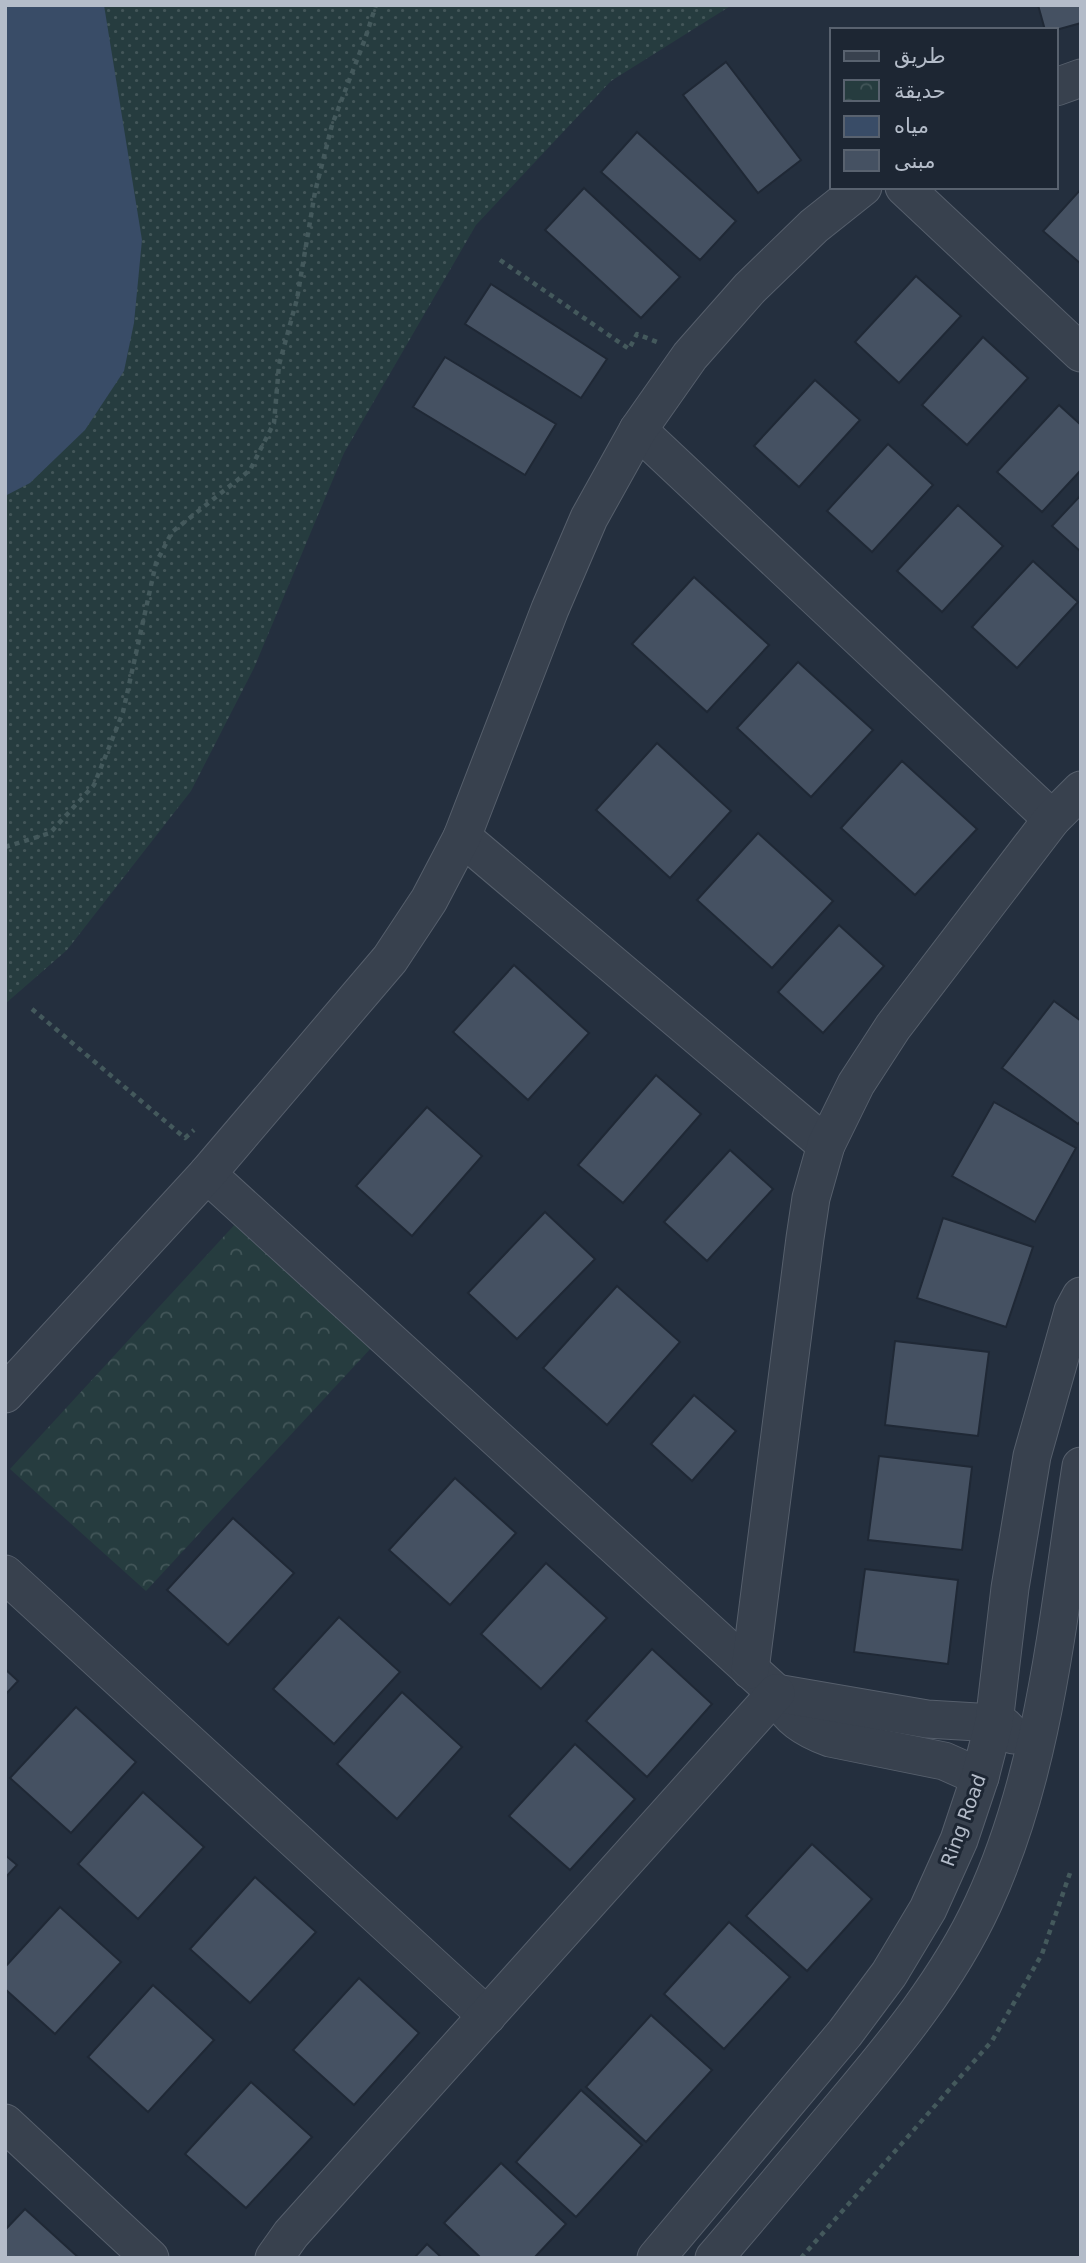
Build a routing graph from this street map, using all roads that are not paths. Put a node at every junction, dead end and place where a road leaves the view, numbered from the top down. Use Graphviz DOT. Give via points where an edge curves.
graph roads {
  1 [pos="1081,78"];
  2 [pos="1058,86"];
  3 [pos="860,189"];
  4 [pos="906,189"];
  5 [pos="1081,353"];
  6 [pos="638,430"];
  7 [pos="1081,790"];
  8 [pos="1052,820"];
  9 [pos="462,837"];
  10 [pos="826,1145"];
  11 [pos="207,1174"];
  12 [pos="1081,1296"];
  13 [pos="5,1394"];
  14 [pos="1081,1466"];
  15 [pos="1077,1523"];
  16 [pos="5,1574"];
  17 [pos="1069,1622"];
  18 [pos="763,1681"];
  19 [pos="994,1723"];
  20 [pos="980,1777"];
  21 [pos="1004,1850"];
  22 [pos="487,2016"];
  23 [pos="5,2123"];
  24 [pos="283,2246"];
  25 [pos="153,2254"];
  26 [pos="249,2258"];
  27 [pos="656,2258"];
  28 [pos="714,2258"];
  1 -- 2 [label="street"];
  3 -- 6 [label="street" via="750,288 690,356"];
  4 -- 5 [label="street"];
  6 -- 8 [label="street"];
  6 -- 9 [label="street" via="589,517"];
  7 -- 8 [label="street"];
  8 -- 10 [label="street" via="893,1027 856,1084"];
  9 -- 10 [label="street"];
  9 -- 11 [label="street" via="429,900 390,959"];
  10 -- 18 [label="street" via="805,1238"];
  11 -- 13 [label="street"];
  11 -- 18 [label="street"];
  12 -- 19 [label="street, Ring Road" via="1032,1456"];
  14 -- 15 [label="street"];
  15 -- 17 [label="street"];
  16 -- 22 [label="street"];
  17 -- 21 [label="street"];
  18 -- 19 [label="street" via="927,1720"];
  18 -- 20 [label="street" via="789,1714 814,1732 847,1743 944,1761"];
  18 -- 22 [label="street"];
  19 -- 20 [label="street, Ring Road"];
  19 -- 21 [label="street" via="1013,1734 1020,1755 1000,1830"];
  20 -- 27 [label="street, Ring Road" via="933,1897 889,1974"];
  21 -- 28 [label="street" via="983,1905 935,1990"];
  22 -- 24 [label="street"];
  23 -- 25 [label="street"];
  24 -- 26 [label="street"];
}
